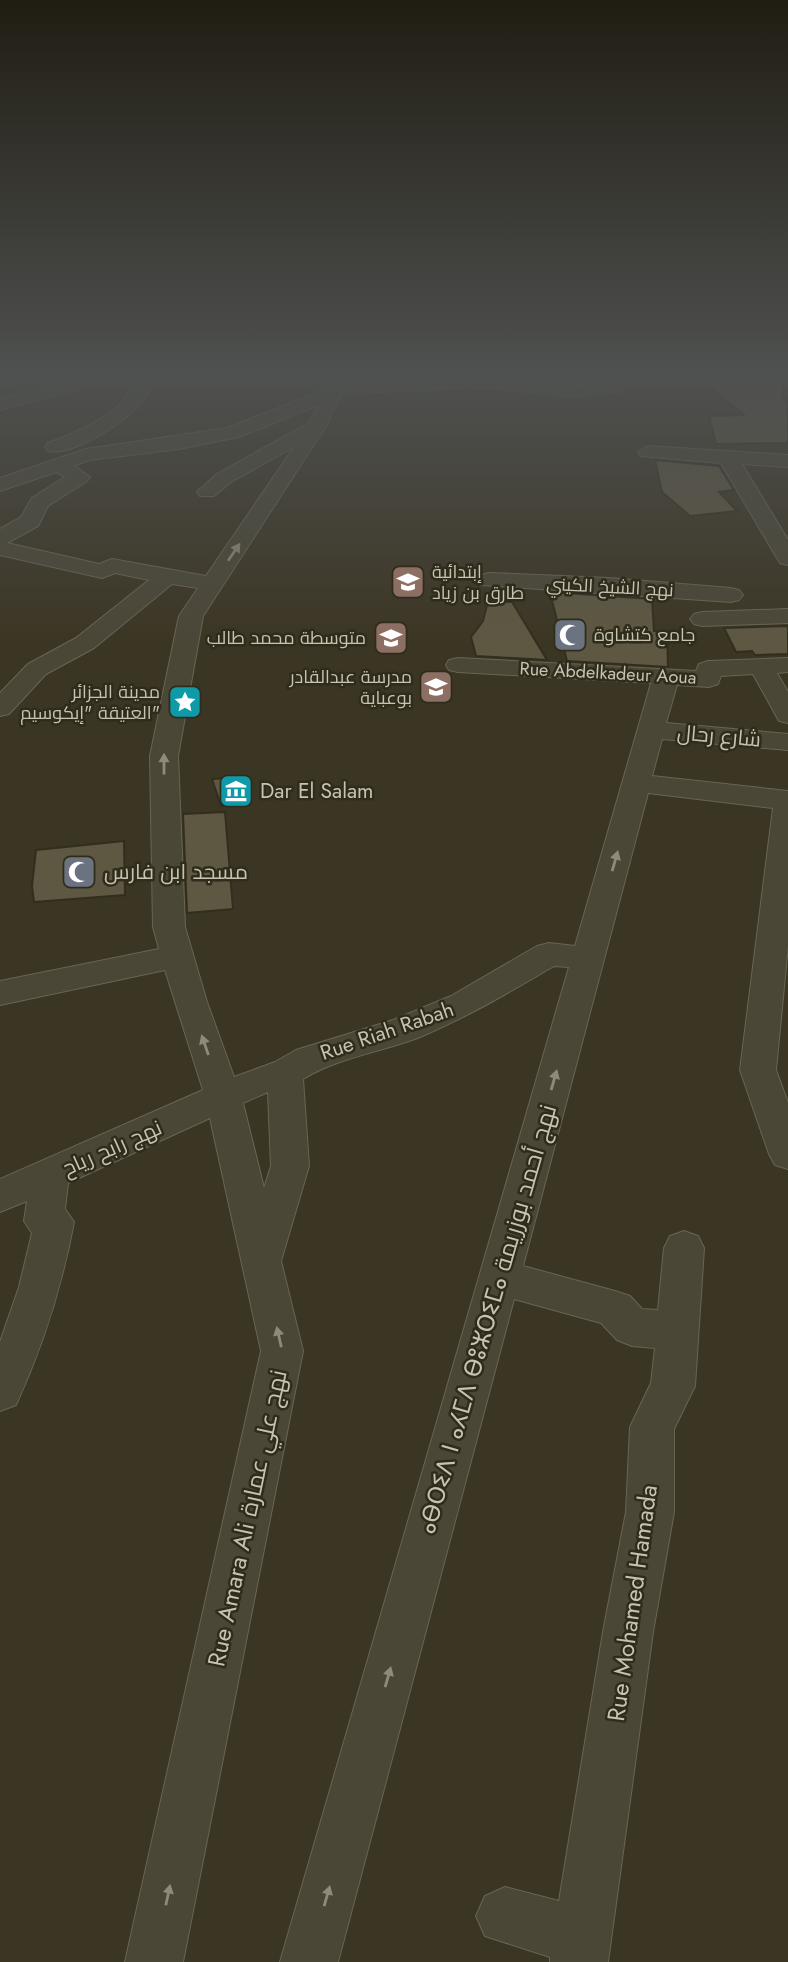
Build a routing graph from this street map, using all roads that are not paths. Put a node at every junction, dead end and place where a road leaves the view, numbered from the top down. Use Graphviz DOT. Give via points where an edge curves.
graph roads {
  1 [pos="64,463"];
  2 [pos="252,463"];
  3 [pos="292,463"];
  4 [pos="731,463"];
  5 [pos="57,465"];
  6 [pos="0,485"];
  7 [pos="207,492"];
  8 [pos="0,538"];
  9 [pos="0,548"];
  10 [pos="788,558"];
  11 [pos="168,576"];
  12 [pos="489,580"];
  13 [pos="211,584"];
  14 [pos="731,595"];
  15 [pos="788,616"];
  16 [pos="702,620"];
  17 [pos="458,664"];
  18 [pos="788,665"];
  19 [pos="761,666"];
  20 [pos="667,677"];
  21 [pos="0,708"];
  22 [pos="788,715"];
  23 [pos="651,730"];
  24 [pos="788,742"];
  25 [pos="637,783"];
  26 [pos="788,801"];
  27 [pos="784,862"];
  28 [pos="176,957"];
  29 [pos="588,958"];
  30 [pos="0,993"];
  31 [pos="777,995"];
  32 [pos="285,1073"];
  33 [pos="223,1099"];
  34 [pos="788,1154"];
  35 [pos="49,1177"];
  36 [pos="0,1196"];
  37 [pos="684,1248"];
  38 [pos="261,1261"];
  39 [pos="499,1279"];
  40 [pos="679,1331"];
  41 [pos="0,1391"];
  42 [pos="505,1916"];
  43 [pos="581,1949"];
  44 [pos="154,1962"];
  45 [pos="309,1962"];
  1 -- 5 [label="street"];
  2 -- 7 [label="street"];
  13 -- 3 [label="street, Rue Amara Ali نهج علي عمارة, one-way"];
  4 -- 10 [label="street"];
  5 -- 6 [label="street"];
  5 -- 8 [label="street" via="80,477 39,502 30,521"];
  9 -- 11 [label="street" via="102,572 112,566"];
  11 -- 13 [label="street"];
  11 -- 21 [label="street" via="85,642 37,669"];
  12 -- 14 [label="street, نهج الشيخ الكيني"];
  28 -- 13 [label="street, Rue Amara Ali نهج علي عمارة, one-way" via="169,927 164,750 191,617"];
  15 -- 16 [label="street"];
  17 -- 20 [label="street, Rue Abdelkadeur Aoua"];
  18 -- 19 [label="street, Rue Abdelkadeur Aoua"];
  19 -- 20 [label="street, Rue Abdelkadeur Aoua" via="708,669 709,679"];
  19 -- 22 [label="street"];
  20 -- 23 [label="street, ⴰⴱⵔⵉⴷ ⵏ ⴰⵃⵎⴷ ⴱⵓⵣⵔⵉⵎⴰ نهج أحمد بوزريمة"];
  23 -- 24 [label="street, شارع رحال"];
  23 -- 25 [label="street, ⴰⴱⵔⵉⴷ ⵏ ⴰⵃⵎⴷ ⴱⵓⵣⵔⵉⵎⴰ نهج أحمد بوزريمة"];
  25 -- 26 [label="street"];
  29 -- 25 [label="street, ⴰⴱⵔⵉⴷ ⵏ ⴰⵃⵎⴷ ⴱⵓⵣⵔⵉⵎⴰ نهج أحمد بوزريمة, one-way"];
  26 -- 27 [label="street"];
  27 -- 31 [label="street"];
  28 -- 30 [label="street"];
  33 -- 28 [label="street, Rue Amara Ali نهج علي عمارة, one-way"];
  29 -- 32 [label="street, Rue Riah Rabah" via="548,954 463,1004 405,1029 308,1059"];
  39 -- 29 [label="street, ⴰⴱⵔⵉⴷ ⵏ ⴰⵃⵎⴷ ⴱⵓⵣⵔⵉⵎⴰ نهج أحمد بوزريمة, one-way"];
  31 -- 34 [label="street" via="758,1070"];
  32 -- 33 [label="street, Rue Riah Rabah"];
  32 -- 38 [label="street" via="290,1166"];
  33 -- 35 [label="street, نهج رابح رياح"];
  33 -- 38 [label="street, Rue Amara Ali نهج علي عمارة"];
  35 -- 36 [label="street, نهج رابح رياح"];
  35 -- 41 [label="street" via="44,1221 54,1222 43,1279 22,1345"];
  37 -- 40 [label="street, Rue Mohamed Hamada"];
  44 -- 38 [label="street, Rue Amara Ali نهج علي عمارة, one-way" via="282,1351"];
  39 -- 40 [label="street" via="615,1309 632,1328"];
  45 -- 39 [label="street, ⴰⴱⵔⵉⴷ ⵏ ⴰⵃⵎⴷ ⴱⵓⵣⵔⵉⵎⴰ نهج أحمد بوزريمة, one-way"];
  40 -- 43 [label="street, Rue Mohamed Hamada" via="673,1386 652,1427 650,1512"];
  42 -- 43 [label="street"];
}
